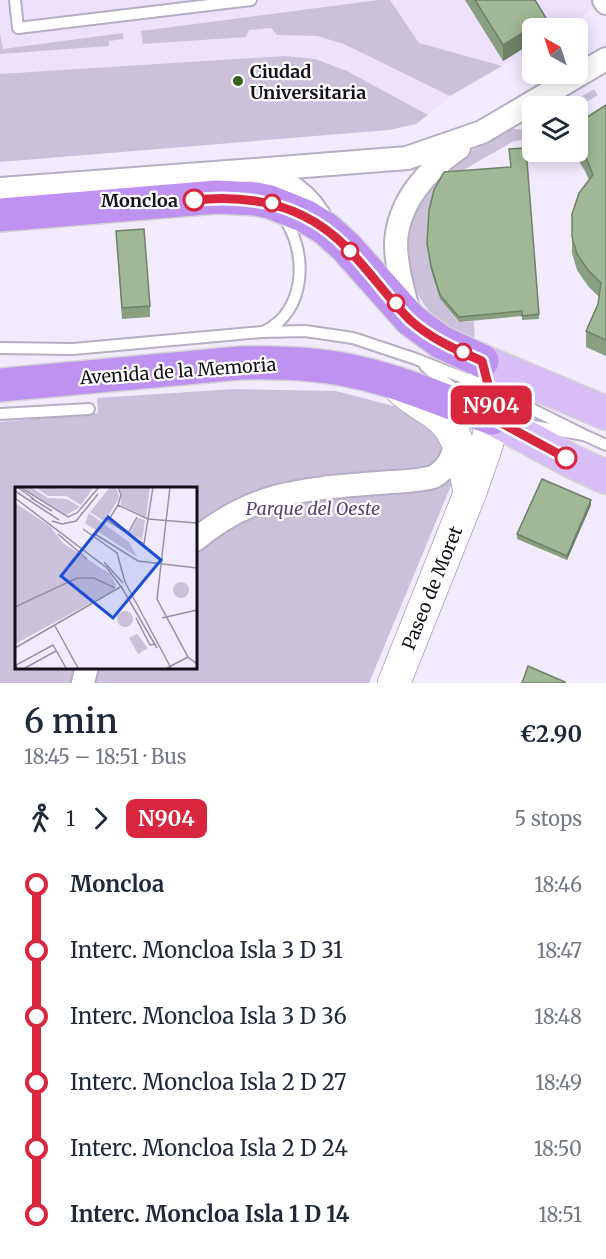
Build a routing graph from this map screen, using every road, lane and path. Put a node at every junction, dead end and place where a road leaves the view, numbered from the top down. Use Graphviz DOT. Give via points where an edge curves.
graph roads {
  1 [pos="15,0"];
  2 [pos="251,0"];
  3 [pos="226,2"];
  4 [pos="606,59"];
  5 [pos="482,132"];
  6 [pos="254,170"];
  7 [pos="0,189"];
  8 [pos="270,202"];
  9 [pos="0,215"];
  10 [pos="326,229"];
  11 [pos="411,320"];
  12 [pos="262,333"];
  13 [pos="0,348"];
  14 [pos="417,362"];
  15 [pos="0,385"];
  16 [pos="488,389"];
  17 [pos="89,409"];
  18 [pos="0,414"];
  19 [pos="595,424"];
  20 [pos="455,438"];
  21 [pos="606,444"];
  22 [pos="606,477"];
  23 [pos="470,493"];
  24 [pos="196,539"];
  25 [pos="87,668"];
  26 [pos="83,683"];
  27 [pos="394,683"];
  1 -- 3 [label="lane" via="18,28"];
  2 -- 3 [label="lane"];
  4 -- 5 [label="street"];
  5 -- 6 [label="street" via="407,158"];
  5 -- 11 [label="street" via="442,159 406,205 396,243"];
  6 -- 7 [label="street"];
  6 -- 10 [label="street" via="290,184 310,201"];
  8 -- 9 [label="highway" via="217,197"];
  8 -- 10 [label="highway"];
  8 -- 12 [label="lane" via="291,228 300,265 298,286 288,313"];
  10 -- 11 [label="highway"];
  11 -- 14 [label="highway"];
  12 -- 13 [label="lane" via="73,349"];
  12 -- 14 [label="lane" via="305,331 353,338"];
  14 -- 15 [label="highway, Avenida de la Memoria" via="358,372 279,362 240,363"];
  14 -- 16 [label="highway"];
  14 -- 16 [label="highway, Avenida de la Memoria"];
  14 -- 20 [label="main road" via="412,399 442,419"];
  16 -- 19 [label="main road"];
  16 -- 19 [label="lane"];
  16 -- 22 [label="main road" via="573,462"];
  16 -- 23 [label="main road, Paseo de Moret" via="487,444"];
  17 -- 18 [label="lane"];
  19 -- 21 [label="lane"];
  20 -- 23 [label="main road"];
  20 -- 24 [label="street" via="450,460 433,477 308,489 261,500 224,518"];
  23 -- 27 [label="main road, Paseo de Moret"];
  25 -- 26 [label="street"];
}
